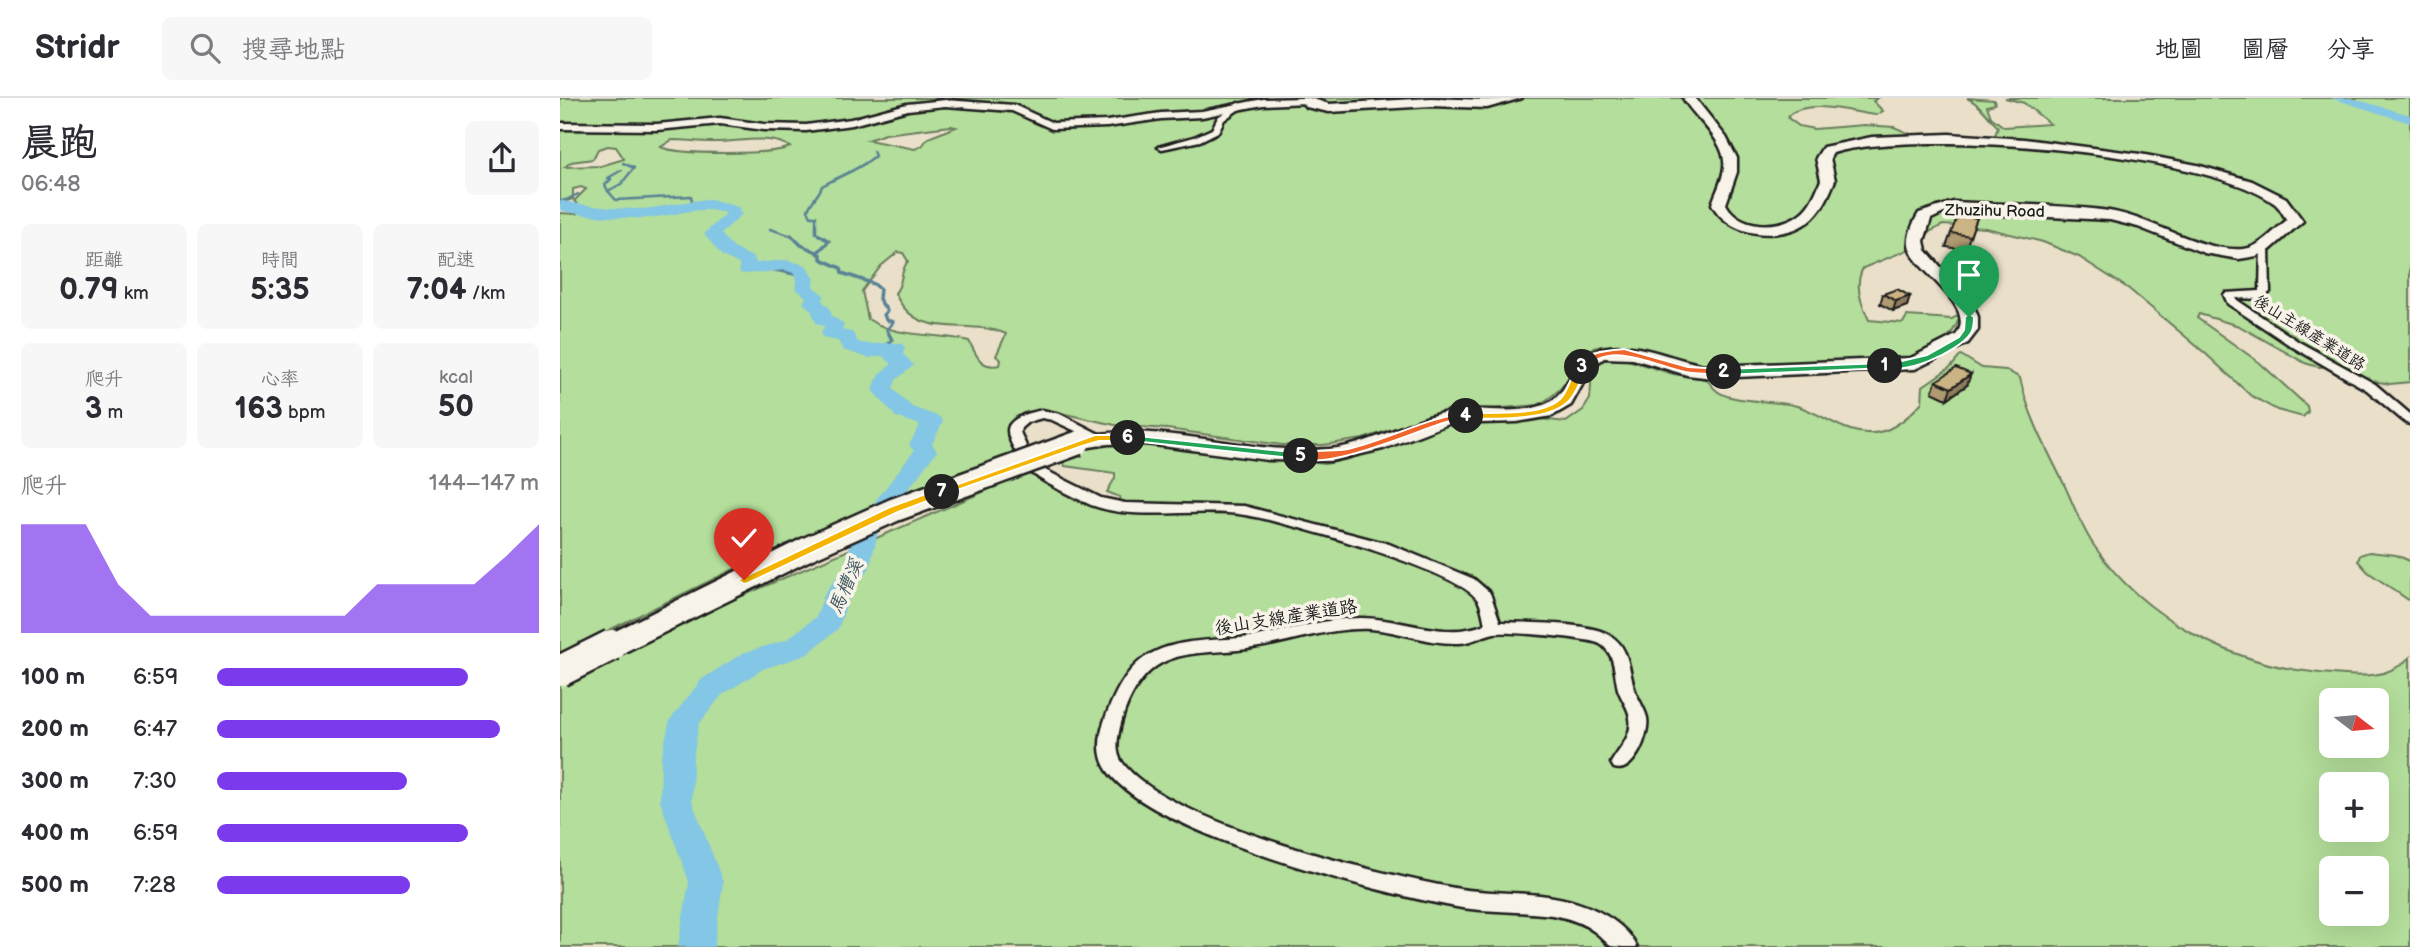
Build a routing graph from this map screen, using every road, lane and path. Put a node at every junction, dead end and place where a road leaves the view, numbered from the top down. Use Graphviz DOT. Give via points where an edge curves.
graph roads {
  1 [pos="1516,98"];
  2 [pos="1689,98"];
  3 [pos="1304,99"];
  4 [pos="1241,105"];
  5 [pos="560,126"];
  6 [pos="1162,147"];
  7 [pos="2264,247"];
  8 [pos="2410,420"];
  9 [pos="1088,440"];
  10 [pos="1494,627"];
  11 [pos="560,671"];
  12 [pos="1620,763"];
  13 [pos="1627,947"];
  1 -- 3 [label="main road" via="1487,104 1431,102 1344,108 1322,107"];
  2 -- 7 [label="main road, Zhuzihu Road" via="1729,154 1732,165 1720,210 1748,226 1784,227 1809,214 1828,180 1823,158 1828,150 1952,138 2156,160 2237,179 2277,198 2295,214 2291,225"];
  3 -- 4 [label="street"];
  4 -- 5 [label="street" via="1202,114 1052,126 1014,108 945,103 806,128 720,121 657,127"];
  4 -- 6 [label="street" via="1222,119 1216,130"];
  7 -- 8 [label="street, 後山主線產業道路" via="2265,292 2260,296 2228,295 2232,302 2371,387"];
  7 -- 9 [label="main road, Zhuzihu Road" via="2239,254 2210,250 2110,216 1942,208 1924,216 1916,241 1920,255 1964,304 1969,330 1962,339 1915,363 1713,372 1688,370 1624,352 1599,354 1582,367 1567,398 1557,406 1538,413 1445,418 1362,449 1314,457 1136,438"];
  9 -- 10 [label="street" via="1056,417 1042,414 1024,419 1014,432 1023,454 1040,473 1090,499 1125,508 1244,510 1384,547 1469,583 1485,597"];
  9 -- 11 [label="main road, bridge" via="894,510"];
  10 -- 12 [label="street" via="1583,633 1605,639 1618,652 1639,719 1633,748"];
  10 -- 13 [label="street, 後山支線產業道路" via="1469,636 1452,636 1376,624 1343,624 1159,657 1143,667 1119,701 1108,751 1115,768 1146,797 1187,818 1356,875 1461,898 1583,913"];
}
